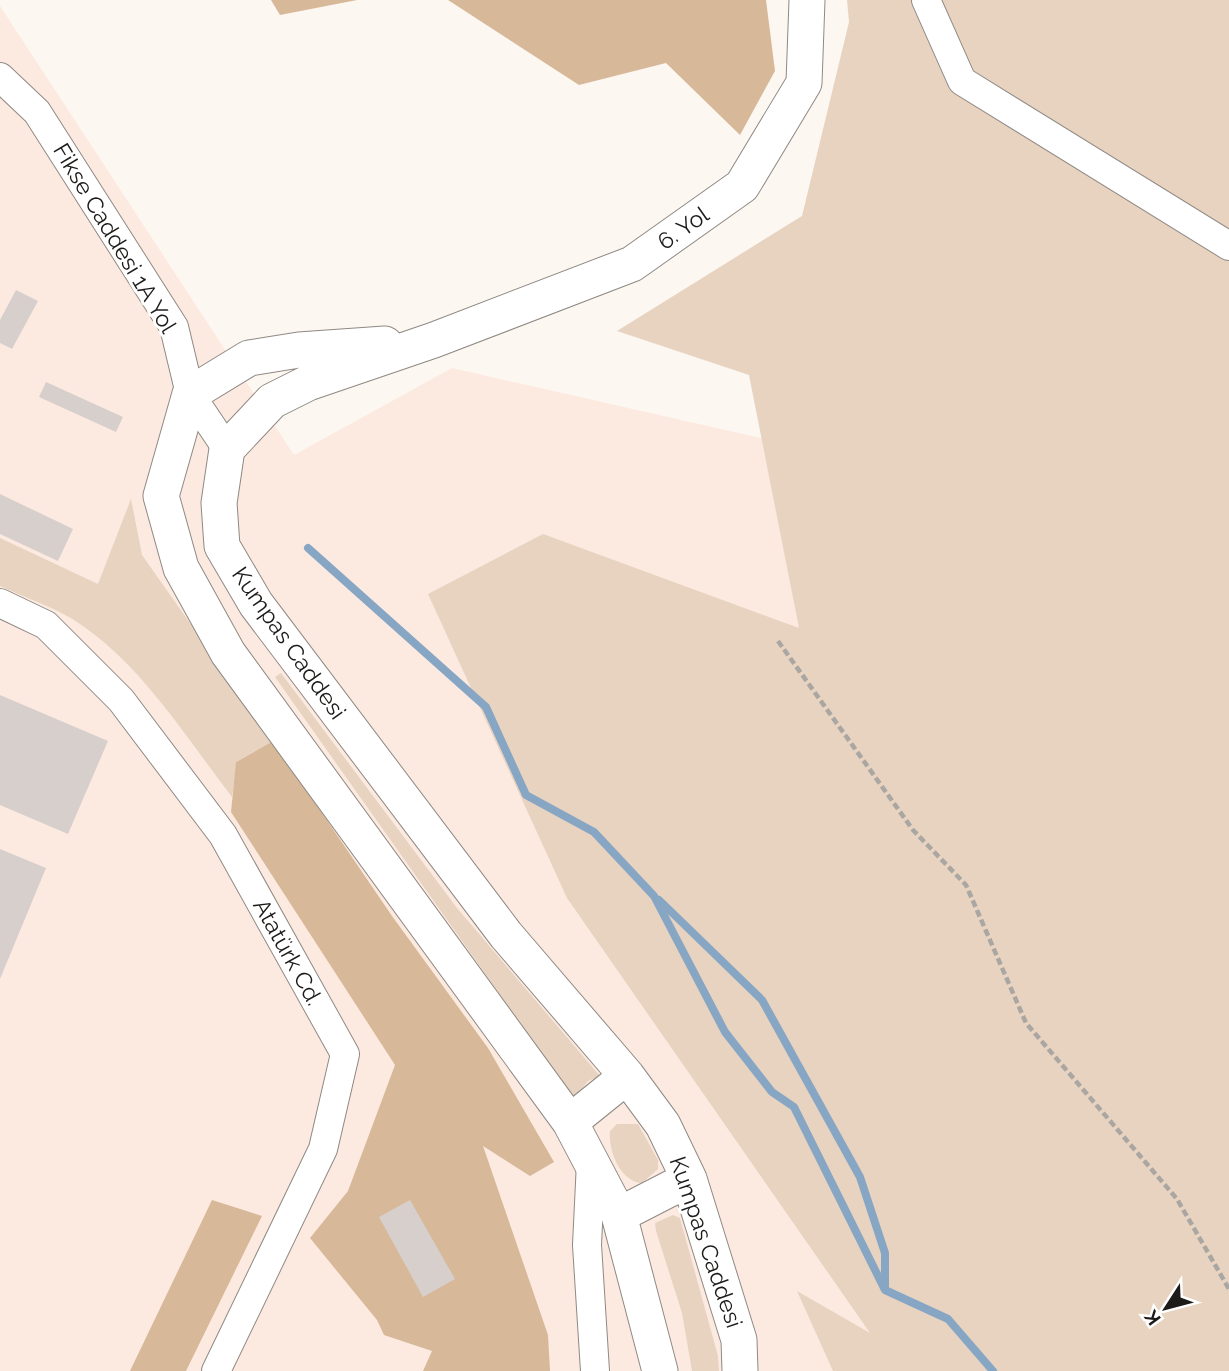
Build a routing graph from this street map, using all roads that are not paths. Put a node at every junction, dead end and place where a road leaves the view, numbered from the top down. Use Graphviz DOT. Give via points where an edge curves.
graph roads {
  1 [pos="807,0"];
  2 [pos="926,0"];
  3 [pos="0,77"];
  4 [pos="1229,246"];
  5 [pos="434,340"];
  6 [pos="190,394"];
  7 [pos="227,449"];
  8 [pos="0,603"];
  9 [pos="627,1076"];
  10 [pos="570,1122"];
  11 [pos="591,1161"];
  12 [pos="688,1180"];
  13 [pos="619,1215"];
  14 [pos="587,1245"];
  15 [pos="216,1371"];
  16 [pos="595,1371"];
  17 [pos="660,1371"];
  18 [pos="740,1371"];
  1 -- 5 [label="main road, 6. Yol" via="804,83 742,186 632,264"];
  2 -- 4 [label="street" via="962,81"];
  3 -- 6 [label="street, Fikse Caddesi 1A Yol" via="37,112 174,327"];
  5 -- 6 [label="main road" via="249,358"];
  5 -- 7 [label="main road" via="308,383 272,401"];
  6 -- 7 [label="street, Fikse Caddesi 1A Yol"];
  6 -- 10 [label="main road" via="161,496 181,568 228,653"];
  7 -- 9 [label="main road, Kumpas Caddesi" via="219,503 222,546 256,604 506,935"];
  8 -- 15 [label="street, Atatürk Cd." via="46,625 121,701 223,835 345,1054 323,1149"];
  9 -- 10 [label="main road"];
  9 -- 12 [label="main road, Kumpas Caddesi" via="663,1125"];
  10 -- 11 [label="main road"];
  11 -- 13 [label="main road"];
  11 -- 14 [label="street"];
  12 -- 13 [label="main road"];
  12 -- 18 [label="main road, Kumpas Caddesi" via="739,1340"];
  13 -- 14 [label="street"];
  13 -- 17 [label="main road"];
  14 -- 16 [label="street"];
}
